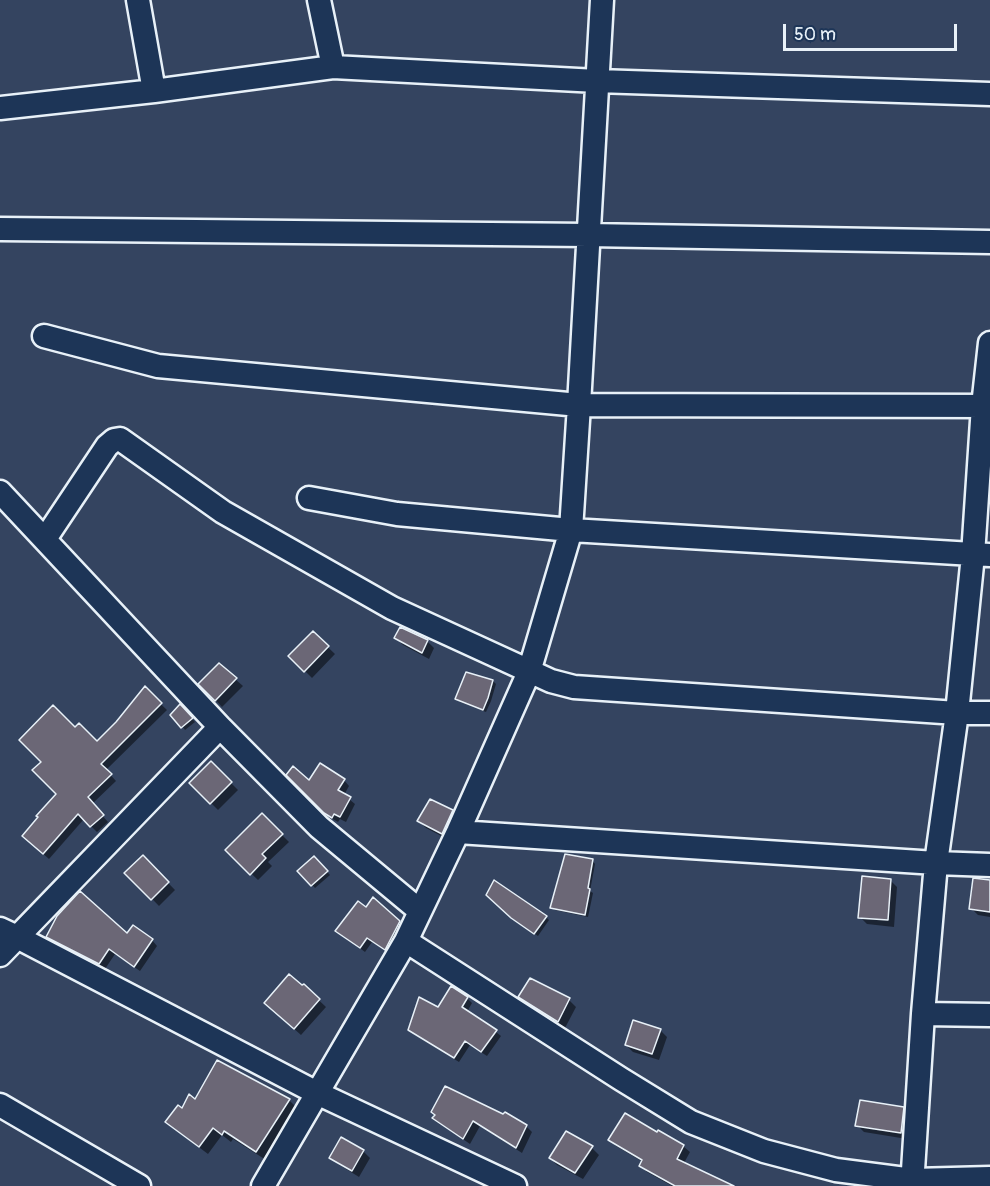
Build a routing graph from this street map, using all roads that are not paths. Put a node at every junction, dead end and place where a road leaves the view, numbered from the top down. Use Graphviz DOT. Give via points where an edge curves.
graph roads {
  1 [pos="138,0"];
  2 [pos="319,0"];
  3 [pos="602,0"];
  4 [pos="333,67"];
  5 [pos="597,81"];
  6 [pos="154,91"];
  7 [pos="990,94"];
  8 [pos="0,108"];
  9 [pos="0,229"];
  10 [pos="588,235"];
  11 [pos="990,242"];
  12 [pos="44,336"];
  13 [pos="990,343"];
  14 [pos="579,405"];
  15 [pos="987,406"];
  16 [pos="0,492"];
  17 [pos="309,498"];
  18 [pos="570,530"];
  19 [pos="45,539"];
  20 [pos="981,555"];
  21 [pos="529,672"];
  22 [pos="957,713"];
  23 [pos="990,713"];
  24 [pos="220,728"];
  25 [pos="458,832"];
  26 [pos="936,863"];
  27 [pos="990,865"];
  28 [pos="420,911"];
  29 [pos="9,933"];
  30 [pos="406,941"];
  31 [pos="0,955"];
  32 [pos="923,1014"];
  33 [pos="990,1015"];
  34 [pos="317,1093"];
  35 [pos="0,1105"];
  36 [pos="990,1178"];
  37 [pos="912,1183"];
  38 [pos="139,1186"];
  39 [pos="263,1186"];
  40 [pos="515,1186"];
  1 -- 6 [label="street"];
  2 -- 4 [label="street"];
  3 -- 5 [label="street"];
  4 -- 5 [label="street"];
  4 -- 6 [label="street"];
  5 -- 7 [label="street"];
  5 -- 10 [label="street"];
  6 -- 8 [label="street"];
  9 -- 10 [label="street"];
  10 -- 11 [label="street"];
  10 -- 14 [label="street"];
  12 -- 14 [label="street" via="158,366"];
  13 -- 15 [label="street"];
  14 -- 15 [label="street"];
  14 -- 18 [label="street"];
  15 -- 20 [label="street"];
  16 -- 19 [label="street"];
  17 -- 18 [label="street" via="397,514"];
  18 -- 20 [label="street"];
  18 -- 21 [label="street"];
  19 -- 21 [label="street" via="107,446 120,439 223,512 392,608"];
  19 -- 24 [label="street"];
  20 -- 22 [label="street"];
  21 -- 22 [label="street" via="573,687"];
  21 -- 25 [label="street"];
  22 -- 23 [label="street"];
  22 -- 26 [label="street"];
  24 -- 28 [label="street" via="319,828"];
  24 -- 29 [label="street"];
  25 -- 26 [label="street"];
  25 -- 28 [label="street"];
  26 -- 27 [label="street"];
  26 -- 32 [label="street"];
  28 -- 30 [label="street"];
  29 -- 31 [label="street"];
  29 -- 34 [label="street"];
  30 -- 34 [label="street"];
  30 -- 37 [label="street" via="691,1122 764,1151 836,1170"];
  32 -- 33 [label="street"];
  32 -- 37 [label="street"];
  34 -- 39 [label="street"];
  34 -- 40 [label="street"];
  35 -- 38 [label="street"];
  36 -- 37 [label="street"];
}
